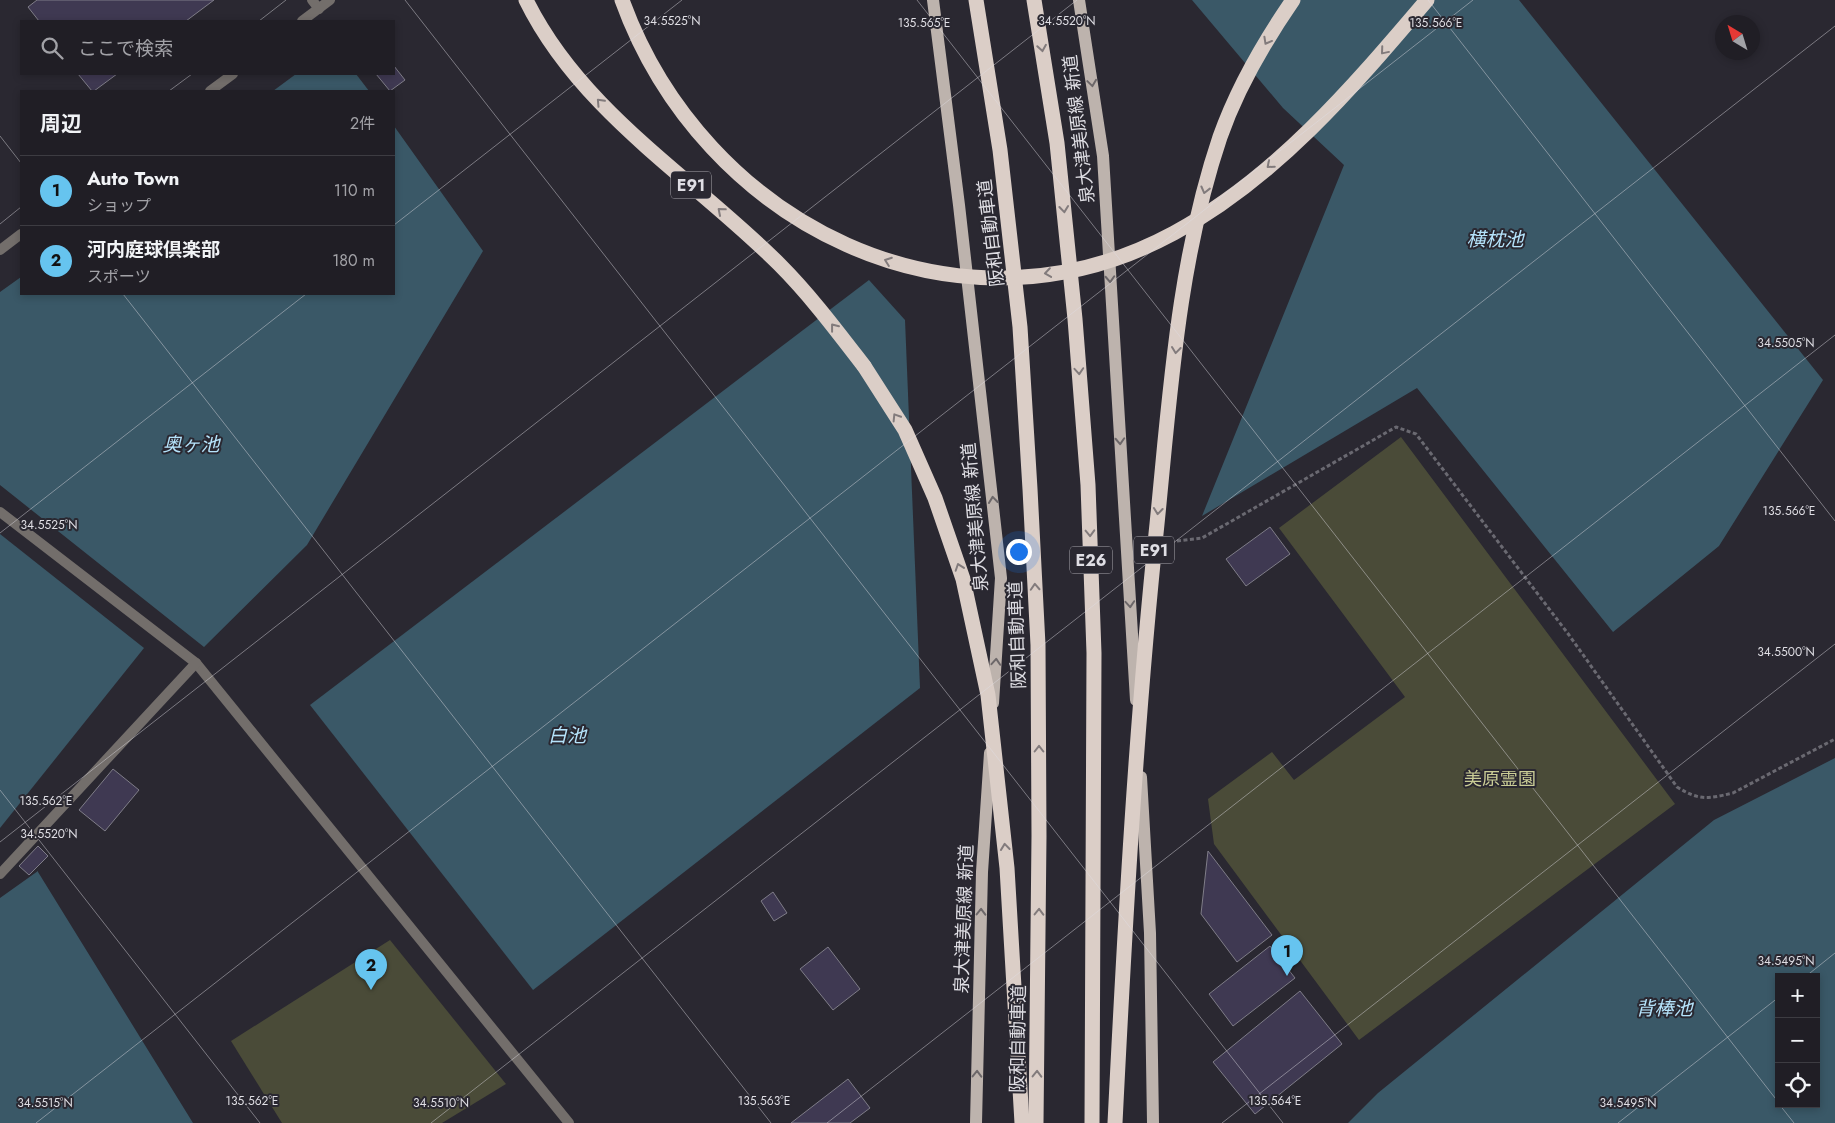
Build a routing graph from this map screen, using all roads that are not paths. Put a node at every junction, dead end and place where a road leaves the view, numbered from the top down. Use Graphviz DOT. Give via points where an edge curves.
graph roads {
  1 [pos="330,0"];
  2 [pos="526,0"];
  3 [pos="622,0"];
  4 [pos="933,0"];
  5 [pos="976,0"];
  6 [pos="1034,0"];
  7 [pos="1079,0"];
  8 [pos="1293,0"];
  9 [pos="1427,0"];
  10 [pos="316,4"];
  11 [pos="303,20"];
  12 [pos="232,75"];
  13 [pos="211,90"];
  14 [pos="20,235"];
  15 [pos="0,250"];
  16 [pos="0,512"];
  17 [pos="196,663"];
  18 [pos="0,874"];
  19 [pos="569,1123"];
  20 [pos="976,1123"];
  21 [pos="1022,1123"];
  22 [pos="1036,1123"];
  23 [pos="1092,1123"];
  24 [pos="1115,1123"];
  25 [pos="1153,1123"];
  1 -- 10 [label="street"];
  21 -- 2 [label="highway, E91, one-way, bridge" via="1007,868 988,695 963,579 935,498 905,430 864,366 822,312 779,264 616,118 569,69 537,24"];
  9 -- 3 [label="highway, E91, one-way, bridge" via="1330,111 1250,182 1204,215 1144,247 1097,264 1048,274 998,278 952,276 905,267 819,232 774,203 730,166 674,103 650,65"];
  20 -- 4 [label="main road, 泉大津美原線 新道, one-way" via="982,872 1001,578"];
  22 -- 5 [label="highway, 阪和自動車道, one-way" via="1038,655 1030,489 1020,327 1000,150"];
  6 -- 23 [label="highway, E26, one-way" via="1057,143 1088,485 1094,653"];
  7 -- 25 [label="main road, 泉大津美原線 新道, one-way" via="1103,156 1150,933"];
  8 -- 24 [label="highway, E91, one-way, bridge" via="1244,82 1221,135 1189,257 1167,421 1145,632 1129,851"];
  10 -- 11 [label="street"];
  12 -- 13 [label="street"];
  14 -- 15 [label="street"];
  16 -- 17 [label="street"];
  17 -- 18 [label="street"];
  17 -- 19 [label="street"];
}
